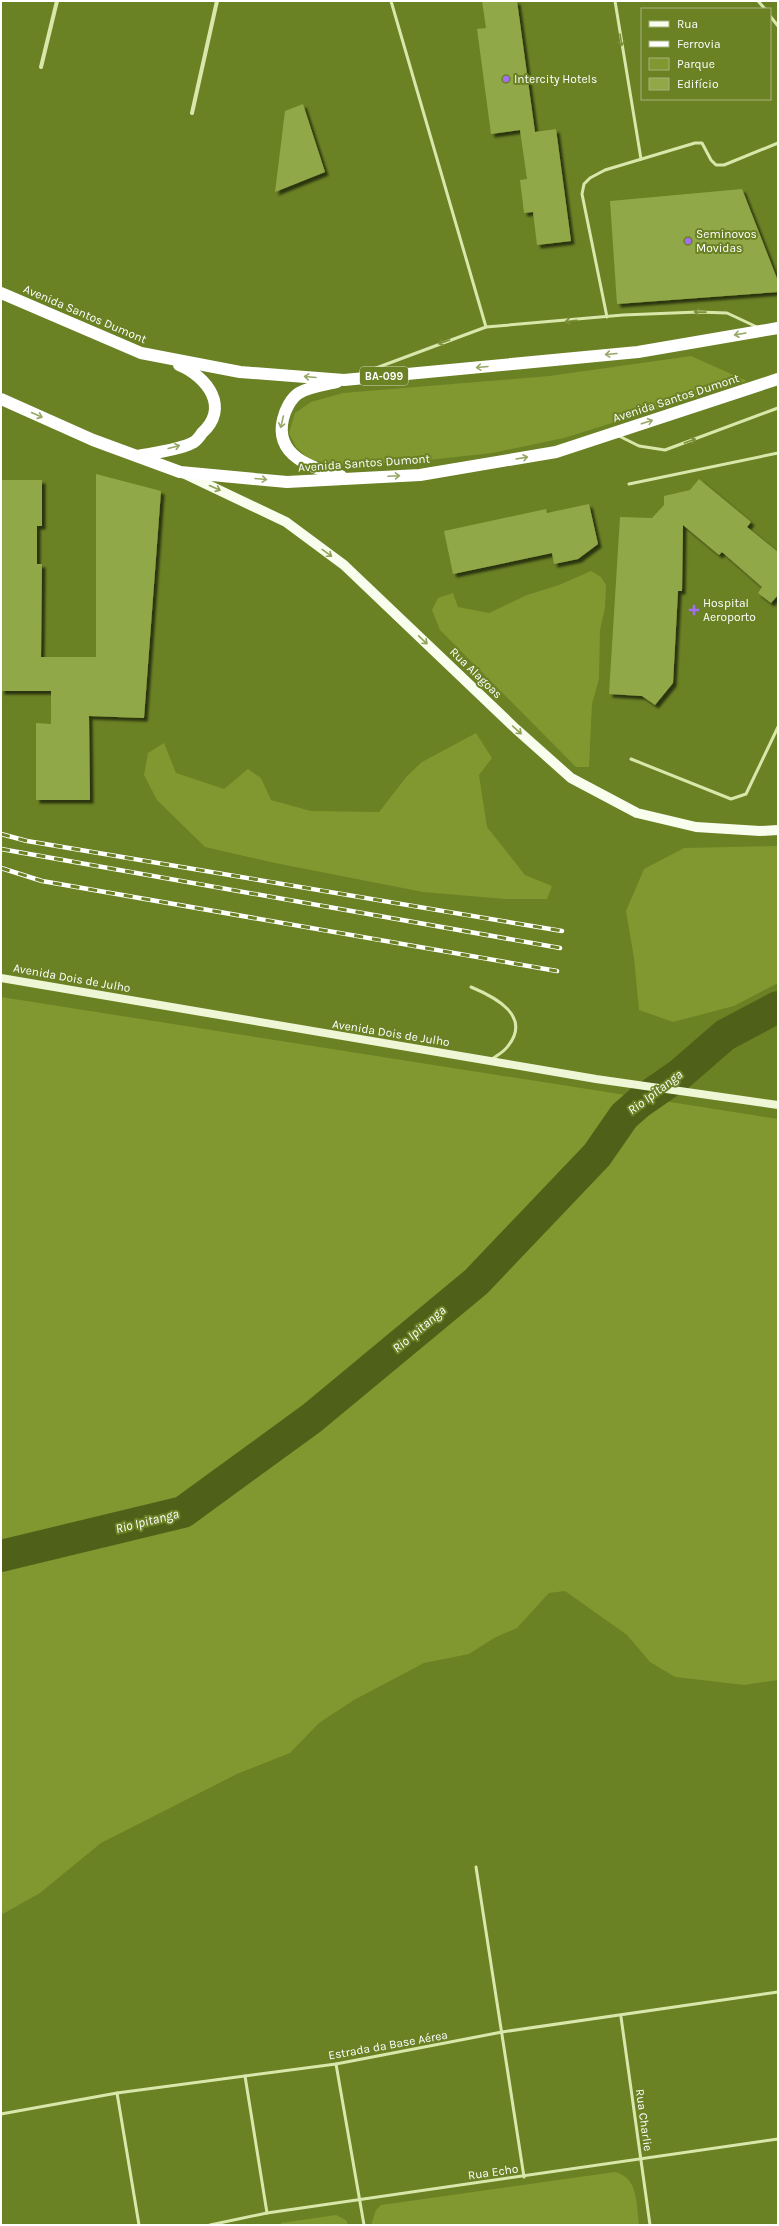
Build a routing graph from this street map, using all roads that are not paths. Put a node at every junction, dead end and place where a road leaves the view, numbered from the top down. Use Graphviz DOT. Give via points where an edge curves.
graph roads {
  1 [pos="57,1"];
  2 [pos="217,1"];
  3 [pos="391,1"];
  4 [pos="615,1"];
  5 [pos="771,17"];
  6 [pos="778,26"];
  7 [pos="41,67"];
  8 [pos="192,113"];
  9 [pos="778,143"];
  10 [pos="641,159"];
  11 [pos="1,293"];
  12 [pos="607,317"];
  13 [pos="486,327"];
  14 [pos="778,328"];
  15 [pos="764,330"];
  16 [pos="141,353"];
  17 [pos="778,379"];
  18 [pos="344,380"];
  19 [pos="1,399"];
  20 [pos="778,408"];
  21 [pos="614,433"];
  22 [pos="778,453"];
  23 [pos="136,456"];
  24 [pos="180,472"];
  25 [pos="355,478"];
  26 [pos="629,484"];
  27 [pos="778,727"];
  28 [pos="631,758"];
  29 [pos="778,830"];
  30 [pos="1,978"];
  31 [pos="471,987"];
  32 [pos="490,1061"];
  33 [pos="778,1105"];
  34 [pos="476,1868"];
  35 [pos="778,1992"];
  36 [pos="621,2017"];
  37 [pos="502,2032"];
  38 [pos="336,2064"];
  39 [pos="245,2076"];
  40 [pos="117,2094"];
  41 [pos="1,2114"];
  42 [pos="778,2139"];
  43 [pos="640,2159"];
  44 [pos="524,2177"];
  45 [pos="360,2201"];
  46 [pos="267,2213"];
  47 [pos="139,2225"];
  48 [pos="210,2225"];
  49 [pos="364,2225"];
  50 [pos="650,2225"];
  1 -- 7 [label="street"];
  2 -- 8 [label="street"];
  3 -- 13 [label="lane"];
  4 -- 10 [label="lane, one-way"];
  5 -- 6 [label="lane"];
  9 -- 10 [label="lane" via="724,165 716,165 711,160 702,143"];
  10 -- 12 [label="lane" via="605,170 584,184 582,194"];
  11 -- 16 [label="highway, Avenida Santos Dumont / BA-099"];
  12 -- 13 [label="lane, one-way"];
  15 -- 12 [label="lane, one-way" via="727,313"];
  13 -- 18 [label="lane, one-way"];
  14 -- 15 [label="highway, Avenida Santos Dumont / BA-099"];
  15 -- 18 [label="highway, Avenida Santos Dumont / BA-099, one-way" via="638,352"];
  18 -- 16 [label="highway, Avenida Santos Dumont / BA-099, one-way" via="240,372"];
  23 -- 16 [label="highway, one-way" via="194,442 209,427 216,409 212,392 192,370"];
  21 -- 17 [label="highway, Avenida Santos Dumont, one-way"];
  18 -- 25 [label="highway, one-way" via="298,394 285,410 280,430 286,446 300,461 327,472"];
  19 -- 23 [label="highway, Avenida Santos Dumont, one-way"];
  21 -- 20 [label="lane, one-way" via="639,446 665,450"];
  25 -- 21 [label="highway, Avenida Santos Dumont, one-way" via="420,475 556,452"];
  22 -- 26 [label="lane"];
  23 -- 24 [label="highway, Avenida Santos Dumont"];
  24 -- 25 [label="highway, Avenida Santos Dumont, one-way" via="287,482"];
  24 -- 29 [label="main road, Rua Alagoas, one-way" via="286,522 344,565 571,778 637,813 696,827"];
  27 -- 28 [label="lane" via="746,794 731,799"];
  30 -- 32 [label="street, Avenida Dois de Julho"];
  31 -- 32 [label="lane" via="490,994 504,1005 515,1021 515,1034 508,1047"];
  32 -- 33 [label="street, Avenida Dois de Julho"];
  34 -- 37 [label="lane"];
  35 -- 36 [label="lane, Estrada da Base Aérea"];
  36 -- 37 [label="lane, Estrada da Base Aérea"];
  36 -- 43 [label="lane, Rua Charlie"];
  37 -- 38 [label="lane, Estrada da Base Aérea"];
  37 -- 44 [label="lane"];
  38 -- 39 [label="lane, Estrada da Base Aérea"];
  38 -- 45 [label="lane"];
  39 -- 40 [label="lane, Estrada da Base Aérea"];
  39 -- 46 [label="lane"];
  40 -- 41 [label="lane, Estrada da Base Aérea"];
  40 -- 47 [label="lane"];
  42 -- 43 [label="lane, Rua Echo"];
  43 -- 44 [label="lane, Rua Echo"];
  43 -- 50 [label="lane, Rua Charlie"];
  44 -- 45 [label="lane, Rua Echo"];
  45 -- 46 [label="lane, Rua Echo"];
  45 -- 49 [label="lane"];
  46 -- 48 [label="lane, Rua Echo"];
}
